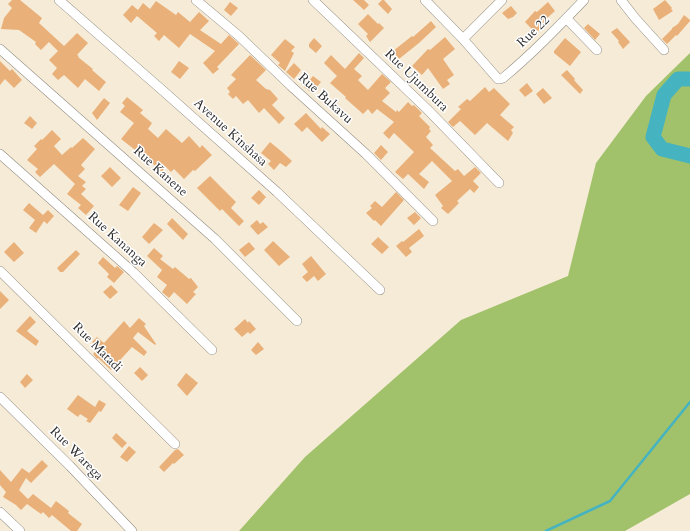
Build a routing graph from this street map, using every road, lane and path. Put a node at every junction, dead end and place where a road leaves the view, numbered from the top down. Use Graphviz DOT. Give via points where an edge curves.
graph roads {
  1 [pos="59,0"];
  2 [pos="196,0"];
  3 [pos="312,0"];
  4 [pos="424,0"];
  5 [pos="502,0"];
  6 [pos="584,0"];
  7 [pos="622,0"];
  8 [pos="567,19"];
  9 [pos="463,39"];
  10 [pos="0,49"];
  11 [pos="597,50"];
  12 [pos="664,50"];
  13 [pos="0,154"];
  14 [pos="499,183"];
  15 [pos="433,221"];
  16 [pos="0,271"];
  17 [pos="380,290"];
  18 [pos="297,321"];
  19 [pos="212,350"];
  20 [pos="1,400"];
  21 [pos="175,444"];
  22 [pos="0,512"];
  23 [pos="20,531"];
  24 [pos="132,531"];
  1 -- 17 [label="street, Avenue Kinshasa" via="277,192"];
  2 -- 15 [label="street, Rue Bukavu" via="239,36 366,154"];
  3 -- 14 [label="street, Rue Ujumbura" via="427,109"];
  4 -- 9 [label="street"];
  5 -- 9 [label="street"];
  6 -- 8 [label="street, Rue 22"];
  7 -- 12 [label="street"];
  8 -- 9 [label="street, Rue 22" via="500,79"];
  8 -- 11 [label="street"];
  10 -- 18 [label="street, Rue Kanene" via="215,239"];
  13 -- 19 [label="street, Rue Kananga" via="133,272"];
  16 -- 21 [label="street, Rue Matadi"];
  20 -- 24 [label="street, Rue Warega" via="70,466"];
  22 -- 23 [label="street"];
}
